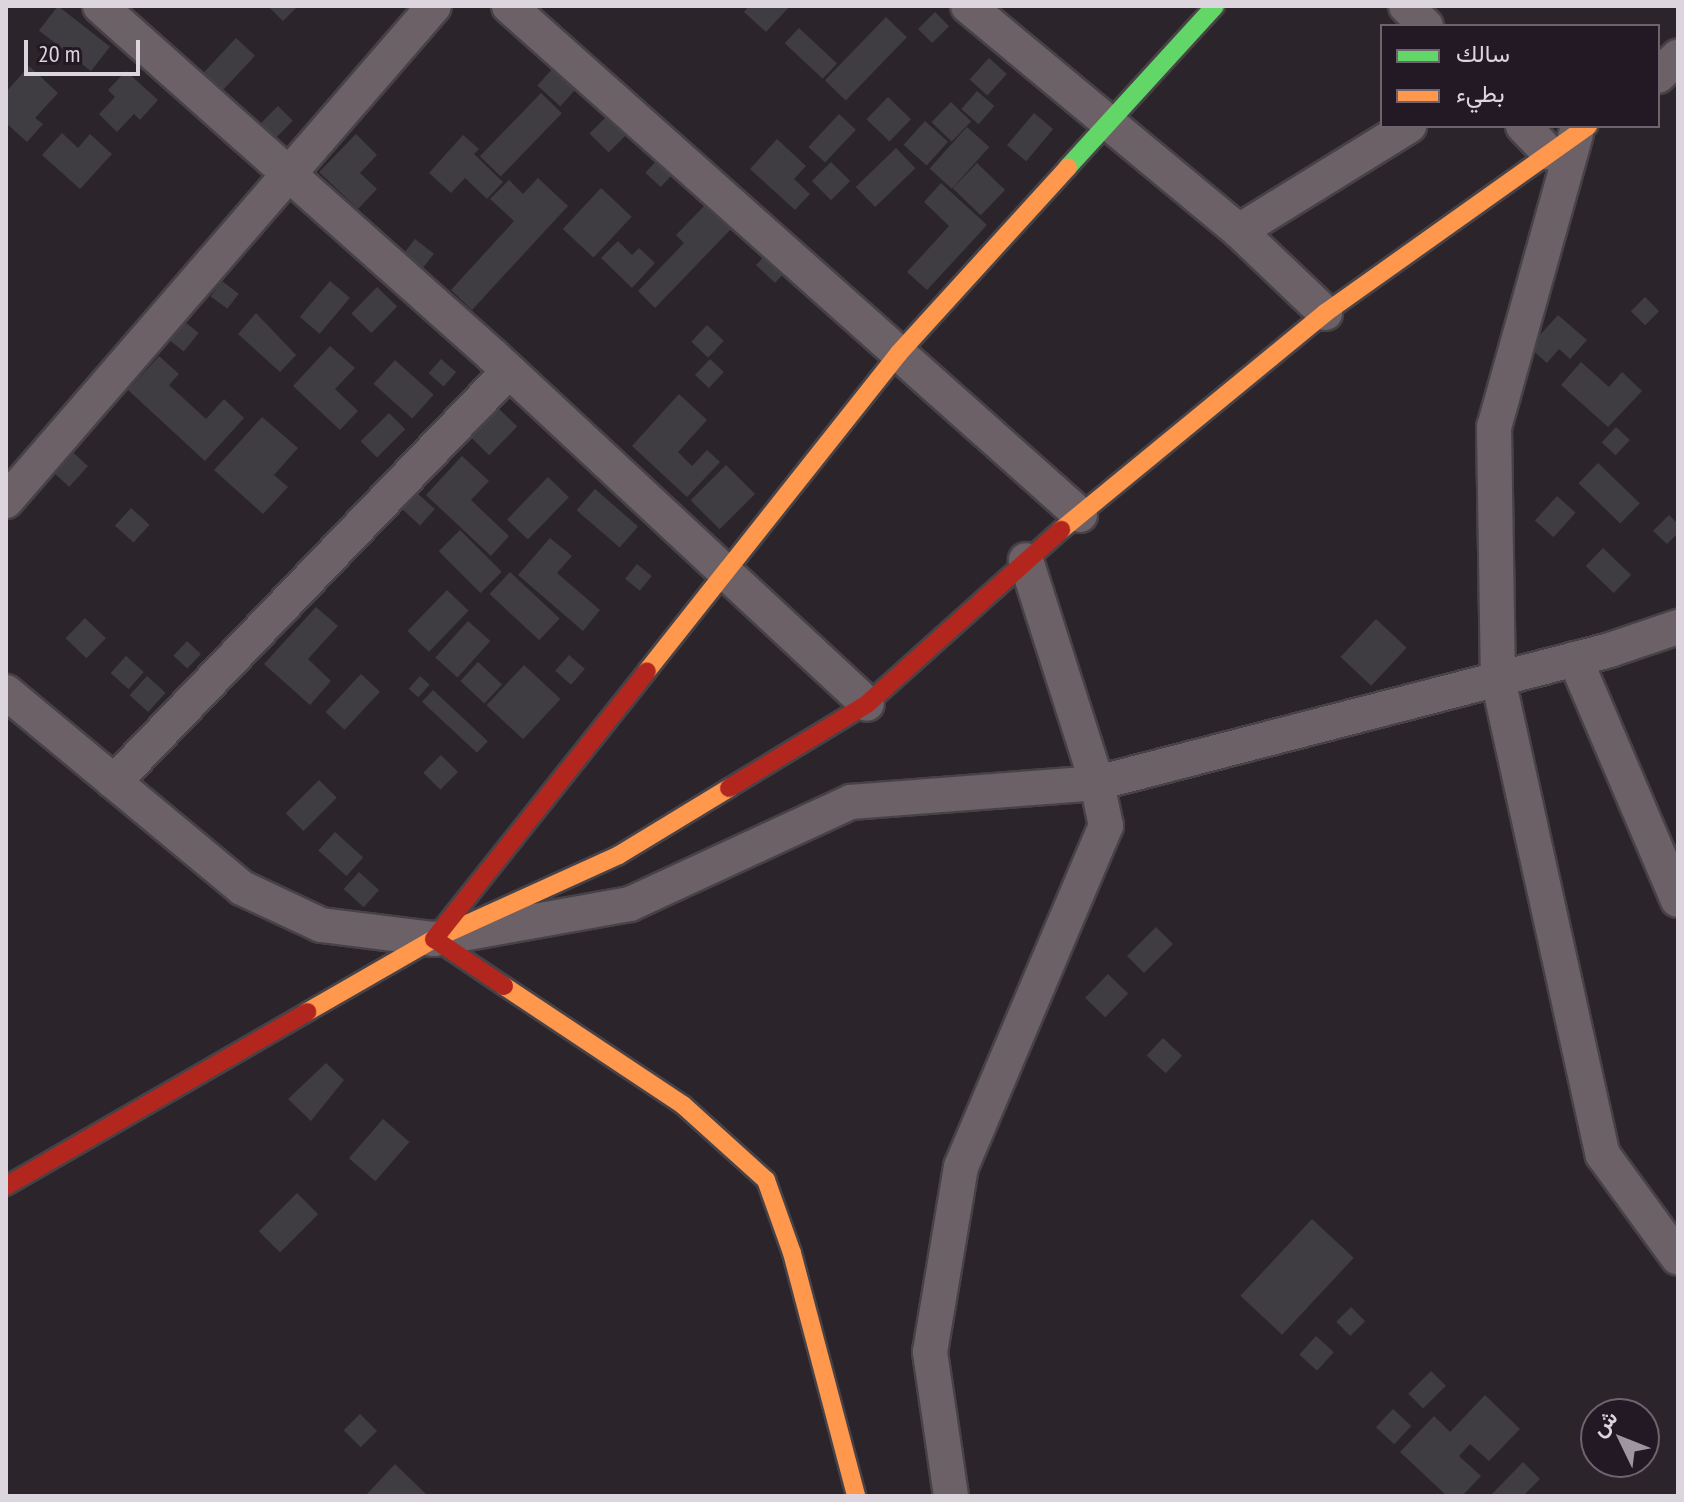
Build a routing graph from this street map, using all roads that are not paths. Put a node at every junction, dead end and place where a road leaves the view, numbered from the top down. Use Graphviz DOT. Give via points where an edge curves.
graph roads {
  1 [pos="100,6"];
  2 [pos="434,6"];
  3 [pos="509,6"];
  4 [pos="968,6"];
  5 [pos="1215,6"];
  6 [pos="1406,6"];
  7 [pos="1424,24"];
  8 [pos="1108,122"];
  9 [pos="1406,128"];
  10 [pos="1531,128"];
  11 [pos="1571,138"];
  12 [pos="289,174"];
  13 [pos="1239,231"];
  14 [pos="1325,313"];
  15 [pos="899,353"];
  16 [pos="509,371"];
  17 [pos="6,501"];
  18 [pos="1080,515"];
  19 [pos="1026,560"];
  20 [pos="723,569"];
  21 [pos="1678,627"];
  22 [pos="1575,659"];
  23 [pos="1498,679"];
  24 [pos="6,692"];
  25 [pos="867,704"];
  26 [pos="114,782"];
  27 [pos="1097,783"];
  28 [pos="1678,900"];
  29 [pos="434,939"];
  30 [pos="6,1186"];
  31 [pos="1678,1258"];
  32 [pos="856,1496"];
  33 [pos="951,1496"];
  1 -- 12 [label="street"];
  2 -- 12 [label="street"];
  3 -- 15 [label="street"];
  4 -- 8 [label="street"];
  5 -- 8 [label="street"];
  6 -- 7 [label="street"];
  8 -- 13 [label="street"];
  8 -- 15 [label="street"];
  9 -- 13 [label="street"];
  10 -- 11 [label="street"];
  11 -- 14 [label="street"];
  11 -- 23 [label="street" via="1494,427"];
  12 -- 16 [label="street"];
  12 -- 17 [label="street"];
  13 -- 14 [label="street"];
  14 -- 18 [label="street"];
  15 -- 18 [label="street"];
  15 -- 20 [label="street"];
  16 -- 20 [label="street"];
  16 -- 26 [label="street"];
  18 -- 19 [label="street"];
  19 -- 25 [label="street"];
  19 -- 27 [label="street"];
  20 -- 25 [label="street"];
  20 -- 29 [label="street"];
  21 -- 22 [label="street"];
  22 -- 23 [label="street"];
  22 -- 28 [label="street"];
  23 -- 27 [label="street"];
  23 -- 31 [label="street" via="1603,1155"];
  24 -- 26 [label="street"];
  25 -- 29 [label="street" via="619,855"];
  26 -- 29 [label="street" via="242,888 321,925"];
  27 -- 29 [label="street" via="851,802 630,904"];
  27 -- 33 [label="street" via="1106,826 961,1167 930,1352"];
  29 -- 30 [label="street"];
  29 -- 32 [label="street" via="683,1105 766,1180 792,1253"];
}
